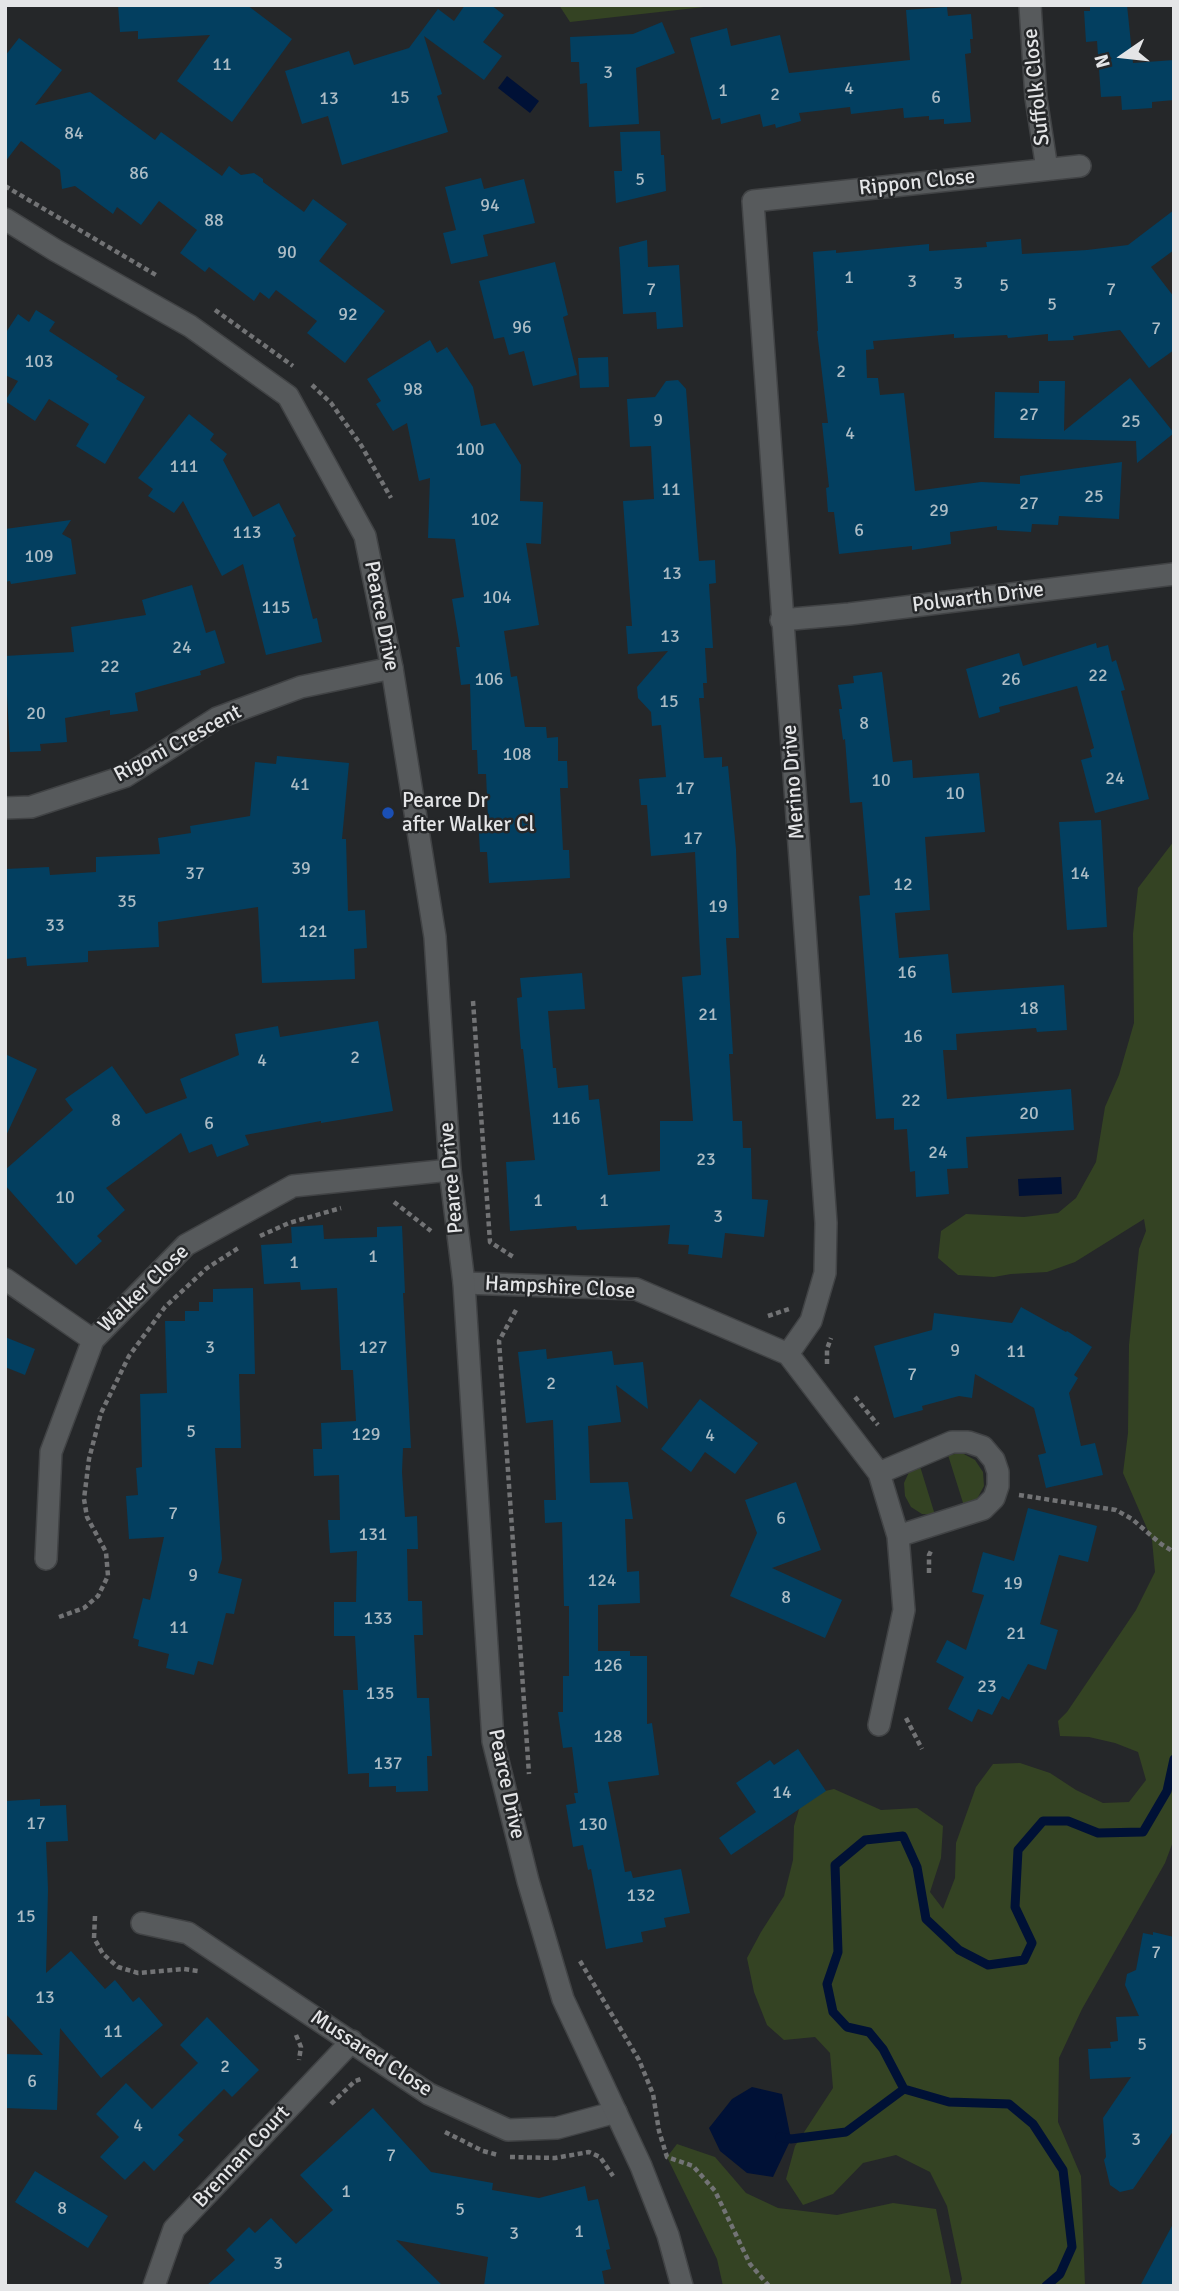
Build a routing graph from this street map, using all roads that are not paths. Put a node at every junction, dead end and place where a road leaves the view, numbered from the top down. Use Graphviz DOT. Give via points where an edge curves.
graph roads {
  1 [pos="1030,5"];
  2 [pos="1080,166"];
  3 [pos="1047,169"];
  4 [pos="753,201"];
  5 [pos="5,219"];
  6 [pos="1174,574"];
  7 [pos="781,620"];
  8 [pos="392,668"];
  9 [pos="5,808"];
  10 [pos="450,1170"];
  11 [pos="5,1279"];
  12 [pos="464,1283"];
  13 [pos="93,1340"];
  14 [pos="788,1354"];
  15 [pos="879,1474"];
  16 [pos="898,1536"];
  17 [pos="46,1559"];
  18 [pos="879,1725"];
  19 [pos="142,1923"];
  20 [pos="352,2041"];
  21 [pos="616,2112"];
  22 [pos="154,2286"];
  23 [pos="682,2286"];
  1 -- 3 [label="street, Suffolk Close" via="1036,98"];
  2 -- 3 [label="street, Rippon Close"];
  3 -- 4 [label="street, Rippon Close"];
  4 -- 7 [label="street, Merino Drive"];
  5 -- 8 [label="street, Pearce Drive" via="190,326 288,396 365,536"];
  6 -- 7 [label="street, Polwarth Drive"];
  7 -- 14 [label="street, Merino Drive" via="826,1223 825,1273 811,1321"];
  8 -- 9 [label="street, Rigoni Crescent" via="301,687 217,718 126,776 31,807"];
  8 -- 10 [label="street, Pearce Drive" via="435,937"];
  10 -- 12 [label="street, Pearce Drive"];
  10 -- 13 [label="street, Walker Close" via="293,1186 186,1245"];
  11 -- 13 [label="street"];
  12 -- 14 [label="street, Hampshire Close" via="636,1289"];
  12 -- 21 [label="street, Pearce Drive" via="493,1741 563,1999"];
  13 -- 17 [label="street, Walker Close" via="51,1452"];
  14 -- 15 [label="street, Hampshire Close"];
  15 -- 16 [label="street, Hampshire Close"];
  15 -- 16 [label="street" via="952,1442 983,1447 998,1472 998,1486 983,1509"];
  16 -- 18 [label="street, Hampshire Close" via="905,1610"];
  19 -- 20 [label="street, Mussared Close" via="188,1933"];
  20 -- 21 [label="street, Mussared Close" via="429,2094 508,2130 557,2128"];
  20 -- 22 [label="street, Brennan Court" via="174,2229"];
  21 -- 23 [label="street, Pearce Drive" via="668,2235"];
}
